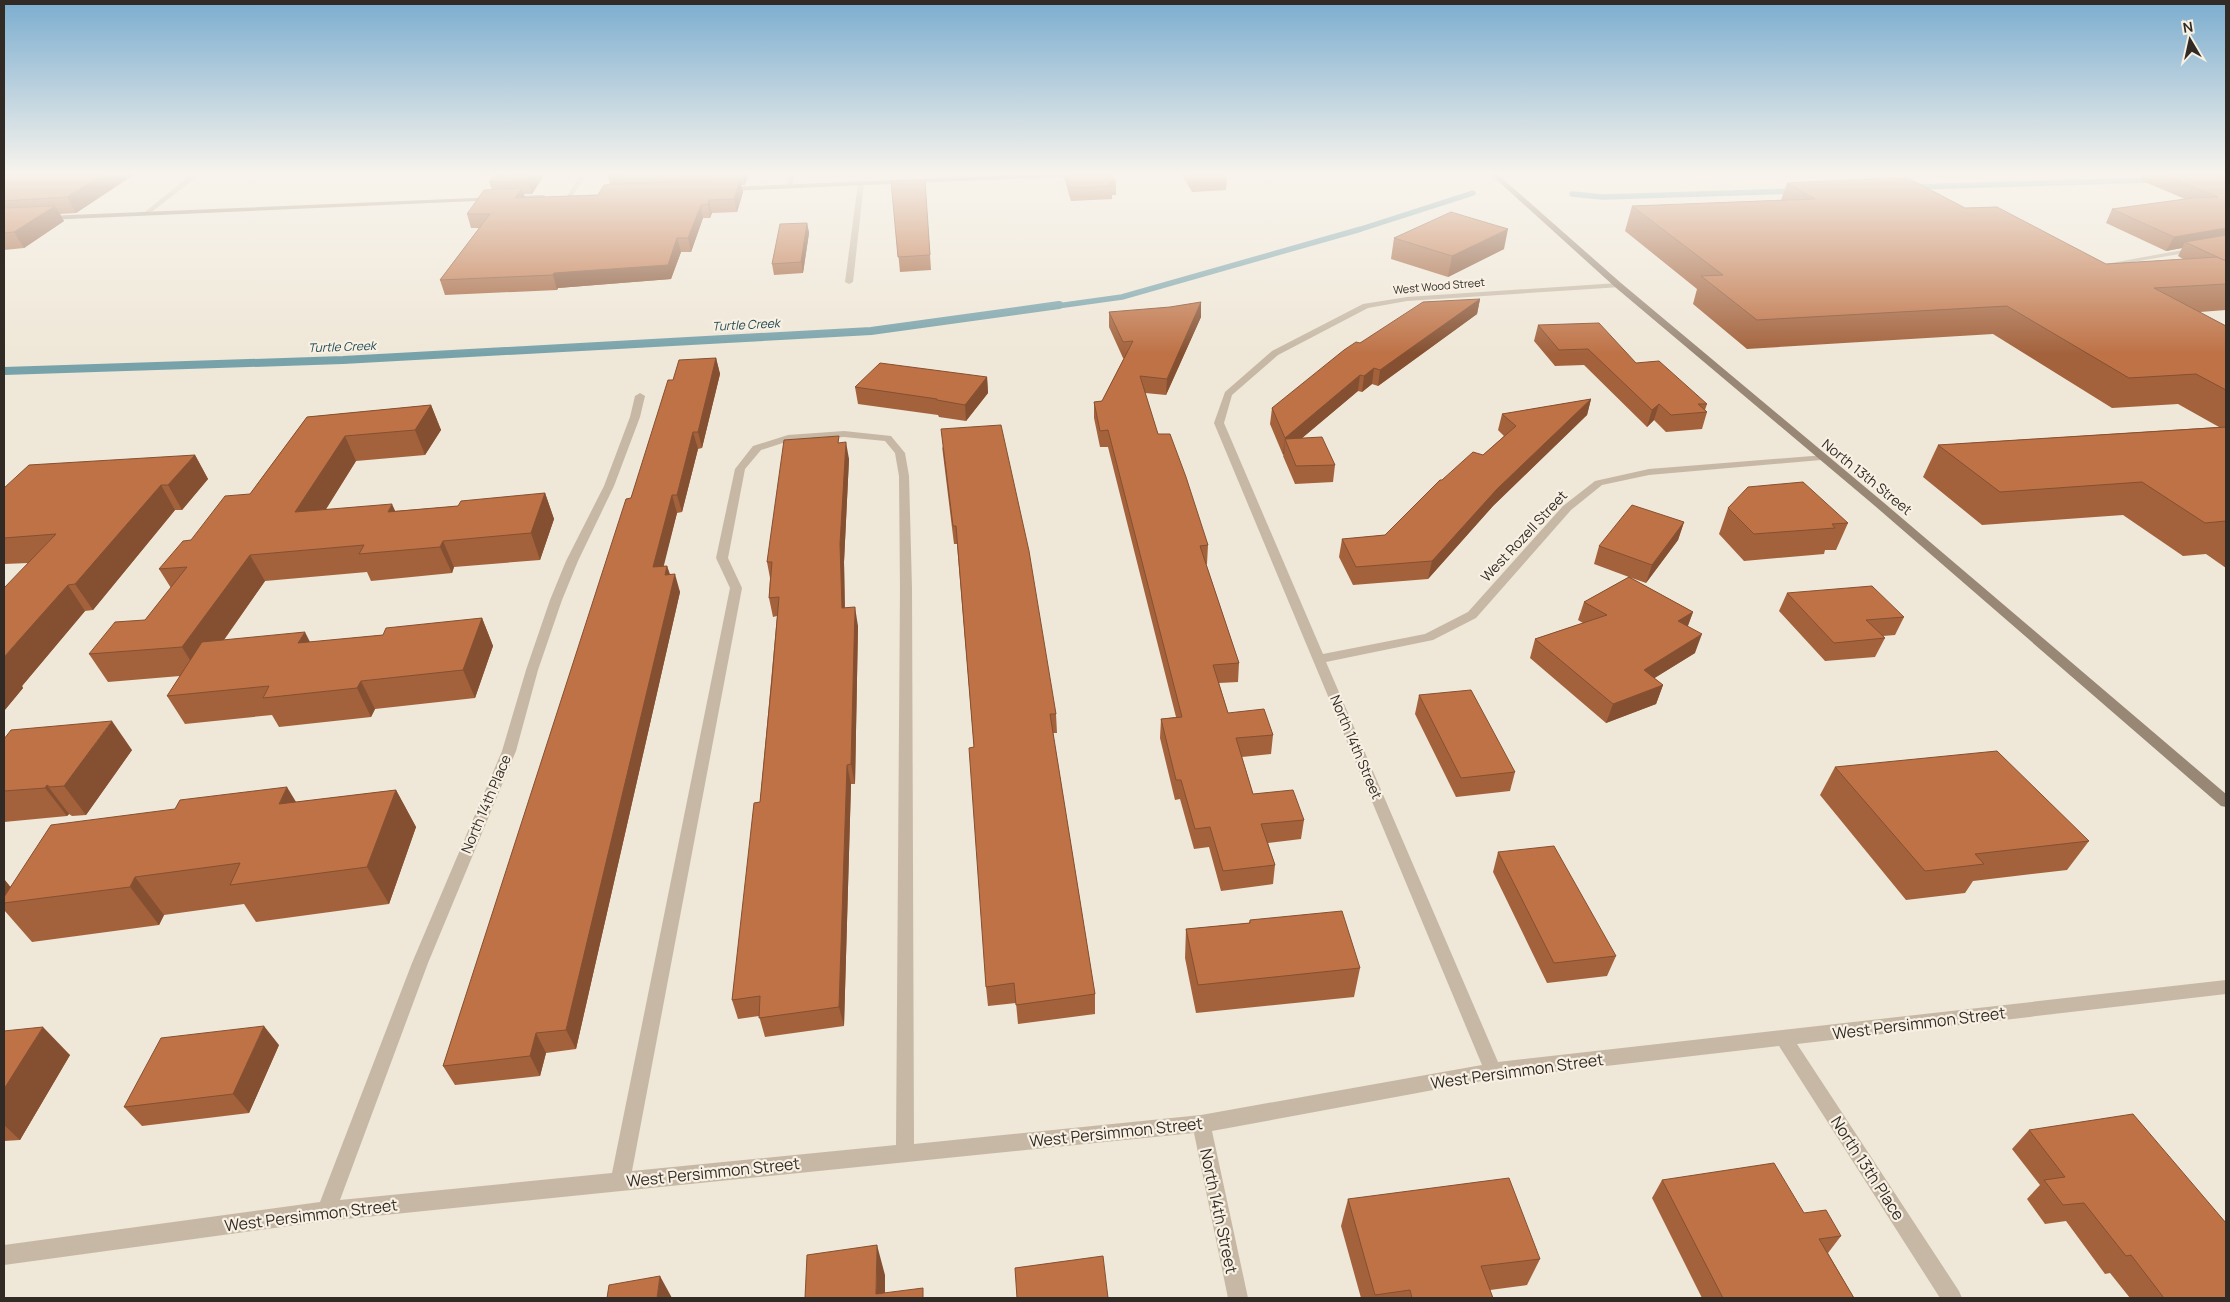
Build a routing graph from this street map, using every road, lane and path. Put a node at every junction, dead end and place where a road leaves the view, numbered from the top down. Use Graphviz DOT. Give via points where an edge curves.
graph roads {
  1 [pos="855,233"];
  2 [pos="1559,233"];
  3 [pos="2226,244"];
  4 [pos="2110,264"];
  5 [pos="849,282"];
  6 [pos="1618,285"];
  7 [pos="640,396"];
  8 [pos="1219,423"];
  9 [pos="1822,457"];
  10 [pos="1319,659"];
  11 [pos="2226,802"];
  12 [pos="2226,987"];
  13 [pos="1784,1039"];
  14 [pos="1493,1071"];
  15 [pos="1201,1124"];
  16 [pos="905,1153"];
  17 [pos="620,1182"];
  18 [pos="326,1211"];
  19 [pos="4,1255"];
  20 [pos="1238,1298"];
  21 [pos="1952,1298"];
  1 -- 5 [label="street"];
  2 -- 6 [label="main road, North 13th Street"];
  3 -- 4 [label="street"];
  6 -- 8 [label="street, West Wood Street" via="1407,299 1366,306 1275,353 1228,394"];
  6 -- 9 [label="main road, North 13th Street"];
  7 -- 18 [label="street, North 14th Place" via="609,486 556,600 509,751 420,963"];
  8 -- 10 [label="street, North 14th Street"];
  9 -- 10 [label="street, West Rozell Street" via="1649,472 1599,483 1567,508 1472,615 1429,637"];
  9 -- 11 [label="main road, North 13th Street"];
  10 -- 14 [label="street, North 14th Street"];
  12 -- 13 [label="street, West Persimmon Street"];
  13 -- 14 [label="street, West Persimmon Street"];
  13 -- 21 [label="street, North 13th Place"];
  14 -- 15 [label="street, West Persimmon Street"];
  15 -- 16 [label="street, West Persimmon Street"];
  15 -- 20 [label="street, North 14th Street"];
  16 -- 17 [label="street, West Persimmon Street"];
  16 -- 17 [label="street" via="904,476 900,453 888,438 844,434 788,438 757,448 740,469 722,558 736,588"];
  17 -- 18 [label="street, West Persimmon Street"];
  18 -- 19 [label="street, West Persimmon Street"];
}
